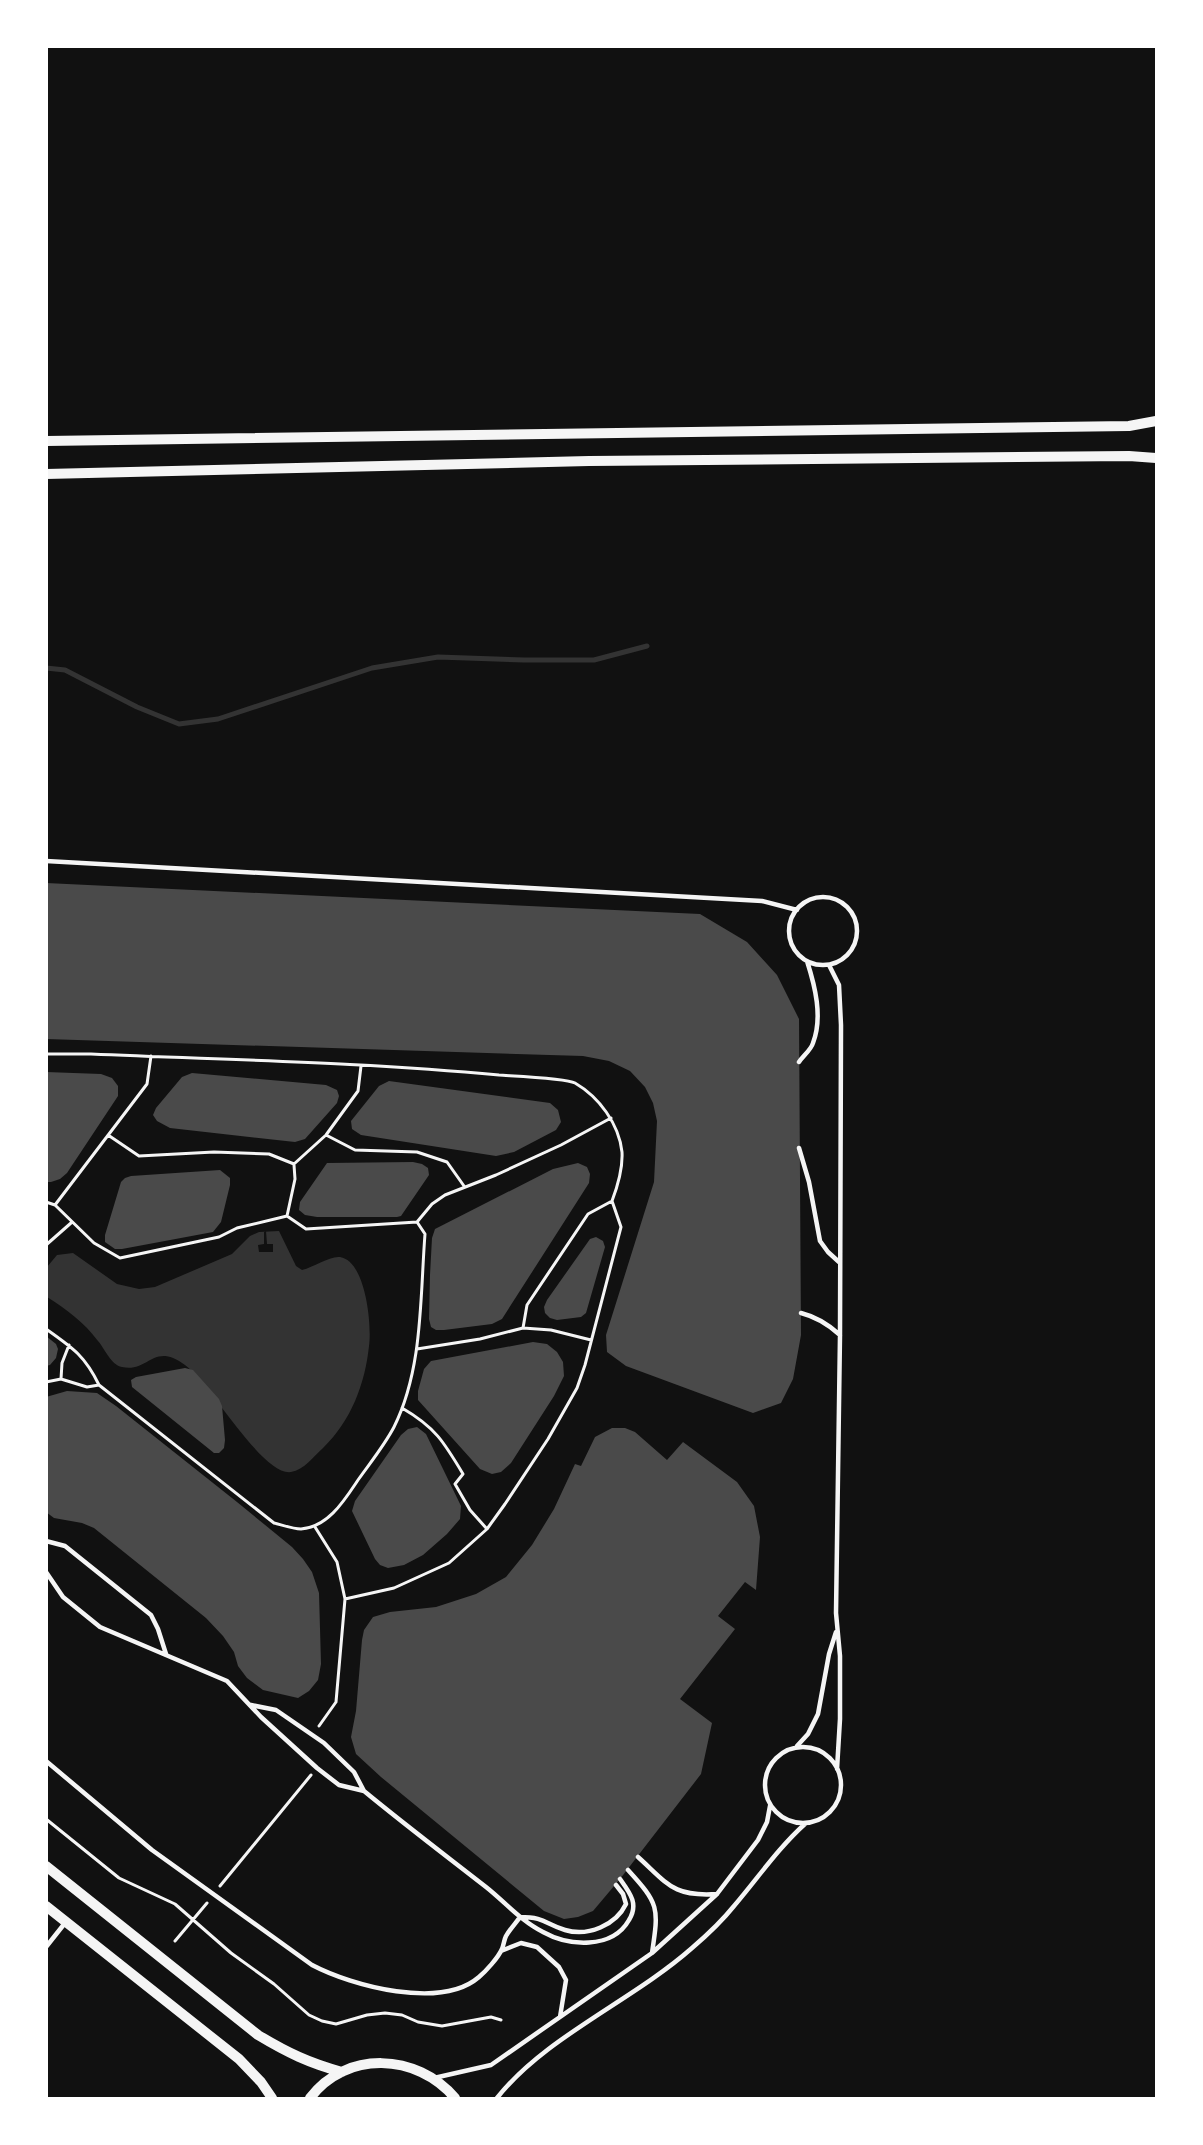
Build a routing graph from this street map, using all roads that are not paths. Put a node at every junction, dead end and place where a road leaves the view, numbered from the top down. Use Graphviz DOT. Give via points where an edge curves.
graph roads {
  1 [pos="1156,422"];
  2 [pos="46,441"];
  3 [pos="1156,458"];
  4 [pos="46,474"];
  5 [pos="46,861"];
  6 [pos="797,910"];
  7 [pos="807,961"];
  8 [pos="829,965"];
  9 [pos="799,1062"];
  10 [pos="800,1148"];
  11 [pos="839,1262"];
  12 [pos="801,1313"];
  13 [pos="840,1335"];
  14 [pos="46,1541"];
  15 [pos="46,1572"];
  16 [pos="836,1629"];
  17 [pos="166,1654"];
  18 [pos="250,1705"];
  19 [pos="796,1747"];
  20 [pos="46,1761"];
  21 [pos="837,1769"];
  22 [pos="364,1791"];
  23 [pos="770,1806"];
  24 [pos="806,1824"];
  25 [pos="638,1857"];
  26 [pos="46,1866"];
  27 [pos="628,1870"];
  28 [pos="620,1880"];
  29 [pos="616,1885"];
  30 [pos="717,1894"];
  31 [pos="46,1906"];
  32 [pos="520,1917"];
  33 [pos="66,1922"];
  34 [pos="46,1947"];
  35 [pos="501,1951"];
  36 [pos="652,1953"];
  37 [pos="560,2017"];
  38 [pos="342,2072"];
  39 [pos="432,2078"];
  40 [pos="272,2098"];
  41 [pos="310,2098"];
  42 [pos="455,2098"];
  43 [pos="497,2098"];
  1 -- 2 [label="street" via="1129,426"];
  3 -- 4 [label="street" via="589,461"];
  5 -- 6 [label="lane" via="762,901"];
  6 -- 7 [label="lane" via="789,932 792,944"];
  6 -- 8 [label="lane" via="805,903 825,898 836,900 852,914 857,935 854,946 840,961"];
  7 -- 8 [label="lane"];
  7 -- 9 [label="lane" via="818,1018 813,1044"];
  8 -- 11 [label="lane" via="838,985 841,1025"];
  10 -- 11 [label="lane" via="820,1241"];
  11 -- 13 [label="lane"];
  12 -- 13 [label="lane" via="826,1322"];
  13 -- 16 [label="lane"];
  14 -- 17 [label="lane" via="65,1546 151,1615"];
  15 -- 17 [label="lane" via="63,1597 100,1627"];
  16 -- 19 [label="lane" via="818,1714"];
  16 -- 21 [label="lane" via="840,1656"];
  17 -- 18 [label="lane" via="227,1681"];
  18 -- 22 [label="lane" via="292,1748 339,1785"];
  18 -- 22 [label="lane" via="276,1710 313,1735 344,1761"];
  19 -- 21 [label="lane" via="821,1751"];
  19 -- 23 [label="lane" via="777,1756 765,1774 765,1796"];
  20 -- 35 [label="lane" via="213,1895 330,1975 407,1993 435,1994 460,1989 479,1977"];
  21 -- 24 [label="lane" via="841,1780 836,1804 818,1821"];
  22 -- 32 [label="lane"];
  23 -- 24 [label="lane" via="780,1816"];
  23 -- 30 [label="lane" via="758,1839"];
  24 -- 43 [label="lane" via="776,1853 733,1908 693,1947 536,2059"];
  25 -- 30 [label="lane" via="678,1891"];
  26 -- 38 [label="street" via="258,2035 311,2064"];
  27 -- 36 [label="lane" via="649,1893 656,1910"];
  28 -- 32 [label="lane" via="632,1896 634,1912 627,1925 594,1943 561,1940"];
  29 -- 32 [label="lane" via="626,1904 621,1914 602,1927 583,1932 565,1930 537,1917"];
  30 -- 36 [label="lane"];
  31 -- 33 [label="street"];
  32 -- 35 [label="lane" via="505,1937"];
  33 -- 34 [label="lane"];
  33 -- 40 [label="street" via="239,2059"];
  35 -- 37 [label="lane" via="521,1943 537,1947 559,1967 566,1980"];
  36 -- 37 [label="lane"];
  37 -- 39 [label="lane" via="491,2065"];
  38 -- 39 [label="street" via="376,2062 411,2067"];
  38 -- 41 [label="street"];
  39 -- 42 [label="street"];
}
